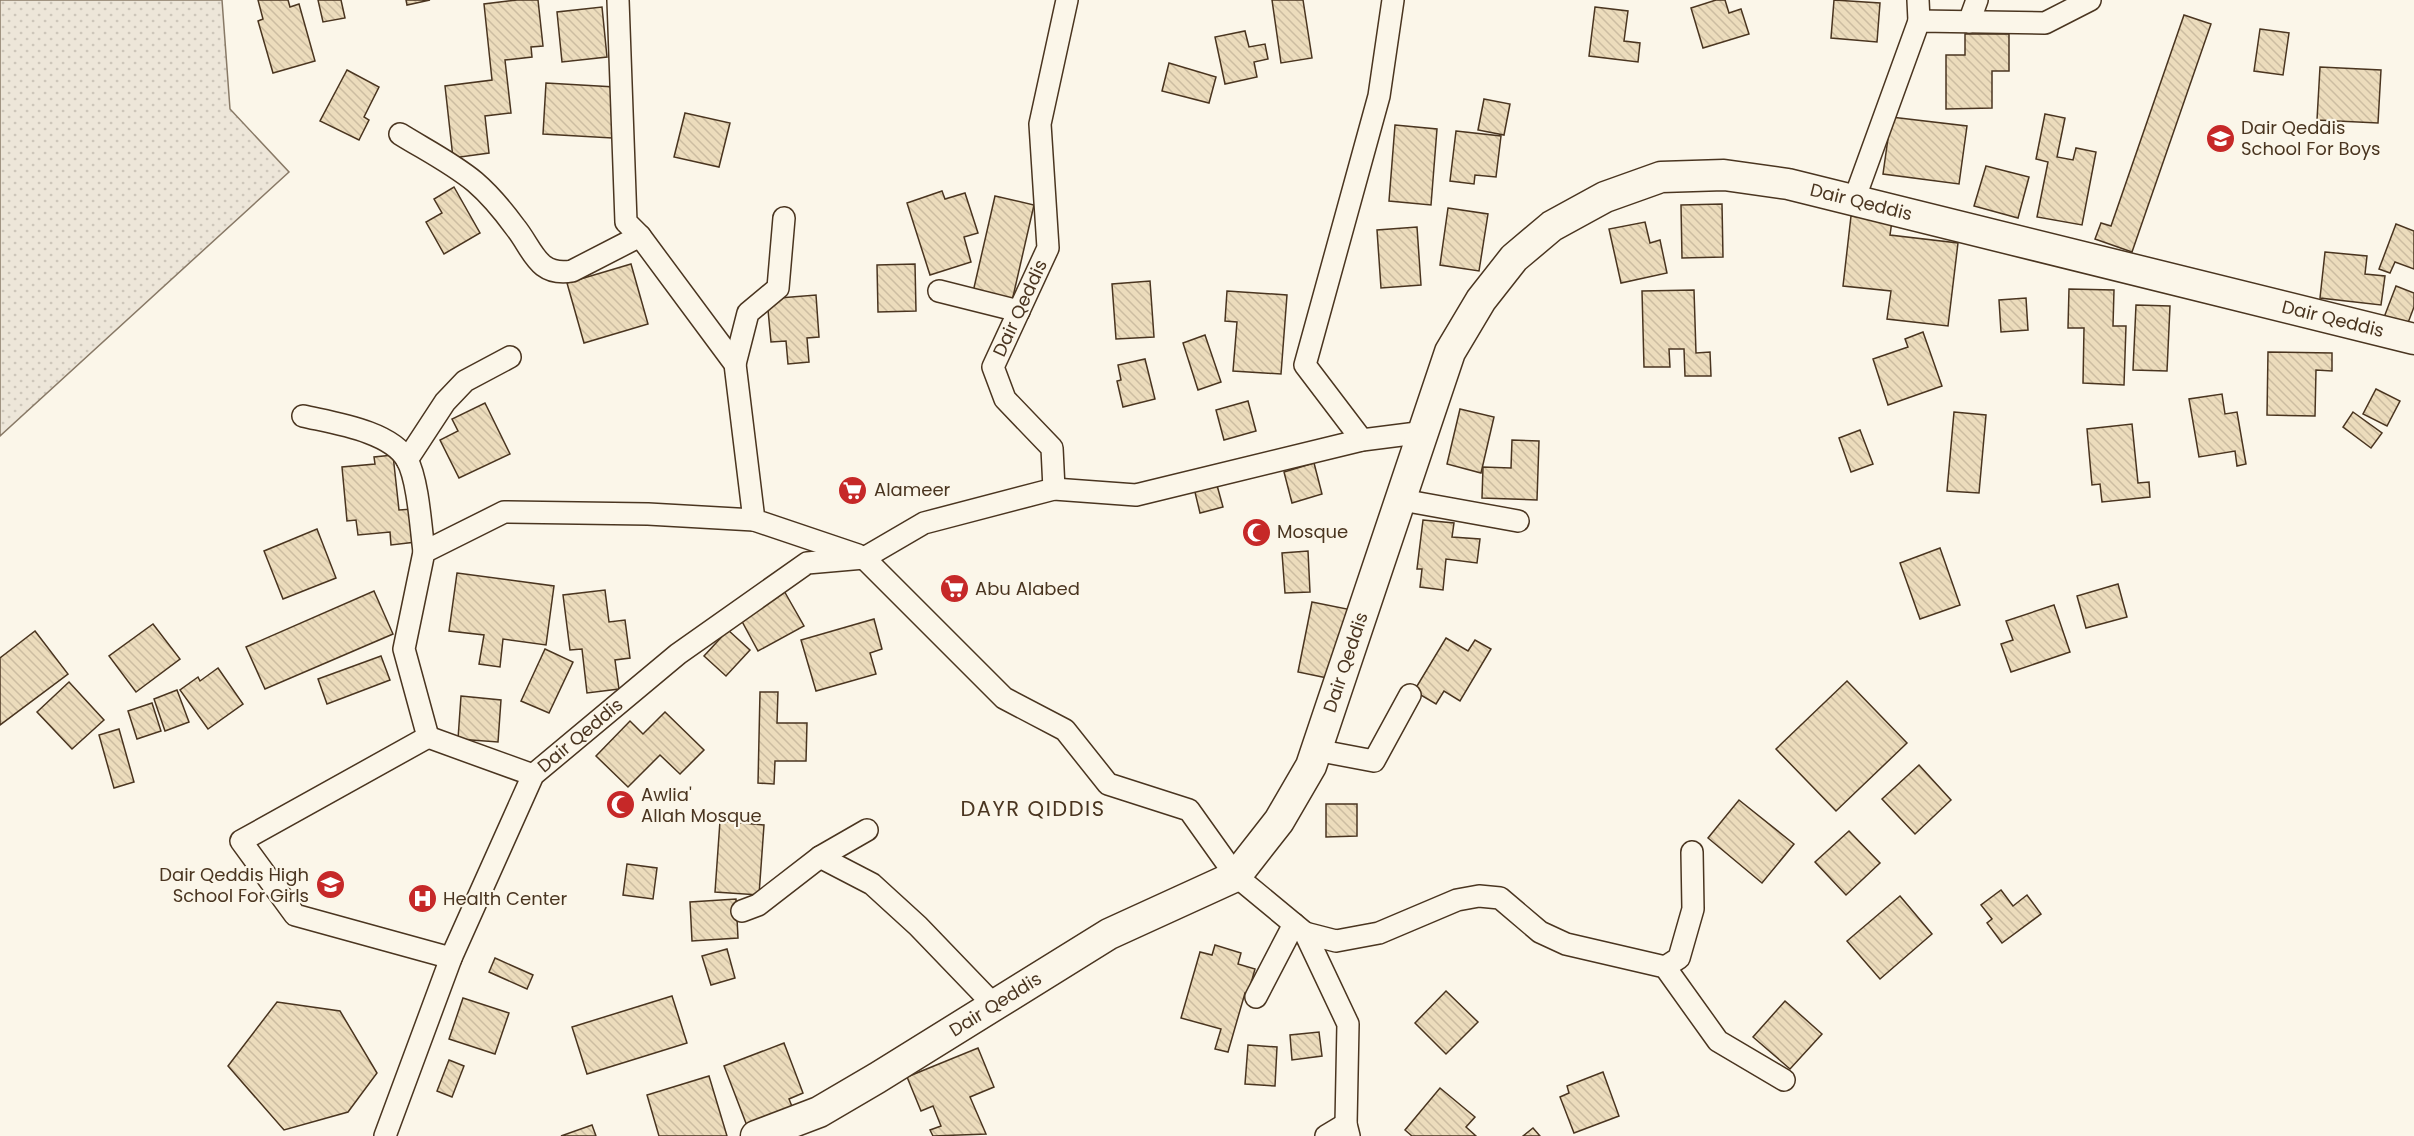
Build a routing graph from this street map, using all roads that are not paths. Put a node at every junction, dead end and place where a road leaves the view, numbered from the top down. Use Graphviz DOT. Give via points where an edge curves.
graph roads {
  1 [pos="618,0"];
  2 [pos="1067,0"];
  3 [pos="1393,0"];
  4 [pos="1977,0"];
  5 [pos="2090,0"];
  6 [pos="1919,10"];
  7 [pos="1970,22"];
  8 [pos="400,134"];
  9 [pos="1854,200"];
  10 [pos="784,218"];
  11 [pos="640,236"];
  12 [pos="939,291"];
  13 [pos="1019,311"];
  14 [pos="2414,339"];
  15 [pos="510,357"];
  16 [pos="735,364"];
  17 [pos="303,416"];
  18 [pos="1425,432"];
  19 [pos="1362,440"];
  20 [pos="407,460"];
  21 [pos="1053,489"];
  22 [pos="1401,500"];
  23 [pos="754,520"];
  24 [pos="1518,521"];
  25 [pos="424,552"];
  26 [pos="864,558"];
  27 [pos="1410,695"];
  28 [pos="428,737"];
  29 [pos="1316,750"];
  30 [pos="533,775"];
  31 [pos="867,830"];
  32 [pos="1692,852"];
  33 [pos="820,857"];
  34 [pos="1236,876"];
  35 [pos="742,911"];
  36 [pos="1300,928"];
  37 [pos="451,958"];
  38 [pos="1665,967"];
  39 [pos="1256,997"];
  40 [pos="994,1005"];
  41 [pos="1784,1080"];
  42 [pos="1348,1130"];
  43 [pos="385,1136"];
  44 [pos="756,1136"];
  45 [pos="1326,1136"];
  1 -- 11 [label="street" via="626,222"];
  2 -- 13 [label="street, Dair Qeddis" via="1040,124 1048,248"];
  3 -- 19 [label="street" via="1379,96 1305,365"];
  4 -- 7 [label="street"];
  5 -- 7 [label="street" via="2046,23"];
  6 -- 7 [label="street"];
  6 -- 9 [label="street"];
  8 -- 11 [label="street" via="475,182 515,226 548,271 572,271"];
  9 -- 14 [label="main road, Dair Qeddis"];
  9 -- 18 [label="main road, Dair Qeddis" via="1788,184 1724,176 1661,177 1605,197 1552,226 1515,258 1481,300 1450,352"];
  10 -- 16 [label="street" via="778,288 748,313"];
  11 -- 16 [label="street"];
  12 -- 13 [label="street"];
  13 -- 21 [label="street, Dair Qeddis" via="993,367 1005,399 1052,448"];
  15 -- 20 [label="street" via="465,381"];
  16 -- 23 [label="street"];
  17 -- 20 [label="street" via="360,430 393,444"];
  18 -- 19 [label="street, Dair Qeddis"];
  18 -- 22 [label="main road, Dair Qeddis"];
  19 -- 21 [label="street, Dair Qeddis" via="1136,495"];
  20 -- 25 [label="street"];
  21 -- 26 [label="street, Dair Qeddis" via="924,523"];
  22 -- 24 [label="street"];
  22 -- 29 [label="main road, Dair Qeddis"];
  23 -- 25 [label="street" via="504,512"];
  23 -- 26 [label="street"];
  25 -- 28 [label="street" via="404,649"];
  26 -- 30 [label="street, Dair Qeddis" via="807,563 678,654"];
  26 -- 34 [label="street" via="1004,698 1065,730 1108,784 1189,810"];
  27 -- 29 [label="street" via="1374,761"];
  28 -- 30 [label="street"];
  28 -- 37 [label="street" via="241,841 295,915"];
  29 -- 34 [label="main road, Dair Qeddis" via="1279,821"];
  30 -- 37 [label="street, Dair Qeddis"];
  31 -- 33 [label="street"];
  32 -- 38 [label="street" via="1693,909 1679,958"];
  33 -- 35 [label="street" via="758,905"];
  33 -- 40 [label="street" via="872,884"];
  34 -- 36 [label="street"];
  34 -- 40 [label="main road, Dair Qeddis" via="1109,934"];
  36 -- 38 [label="street" via="1336,941 1379,933 1457,900 1500,898 1540,932 1566,944"];
  36 -- 39 [label="street"];
  36 -- 42 [label="street" via="1348,1024"];
  37 -- 43 [label="street, Dair Qeddis"];
  38 -- 41 [label="street" via="1718,1041"];
  40 -- 44 [label="main road, Dair Qeddis" via="819,1112"];
  42 -- 45 [label="street"];
}
